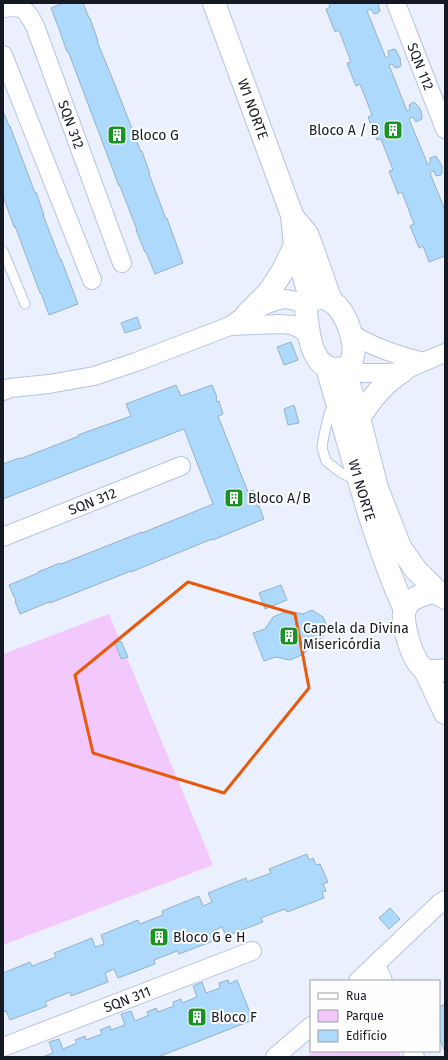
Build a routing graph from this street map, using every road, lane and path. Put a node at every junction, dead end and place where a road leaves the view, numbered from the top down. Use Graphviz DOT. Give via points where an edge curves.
graph roads {
  1 [pos="214,3"];
  2 [pos="396,3"];
  3 [pos="3,8"];
  4 [pos="3,55"];
  5 [pos="445,129"];
  6 [pos="292,215"];
  7 [pos="295,246"];
  8 [pos="3,251"];
  9 [pos="122,263"];
  10 [pos="92,280"];
  11 [pos="316,302"];
  12 [pos="24,304"];
  13 [pos="238,320"];
  14 [pos="352,334"];
  15 [pos="309,335"];
  16 [pos="445,354"];
  17 [pos="413,366"];
  18 [pos="339,367"];
  19 [pos="5,389"];
  20 [pos="359,418"];
  21 [pos="181,466"];
  22 [pos="3,537"];
  23 [pos="443,596"];
  24 [pos="405,610"];
  25 [pos="435,670"];
  26 [pos="445,713"];
  27 [pos="445,900"];
  28 [pos="252,951"];
  29 [pos="376,964"];
  30 [pos="359,980"];
  31 [pos="383,980"];
  32 [pos="310,1027"];
  33 [pos="3,1047"];
  34 [pos="276,1057"];
  1 -- 6 [label="street, W1 NORTE"];
  2 -- 5 [label="street, SQN 112"];
  3 -- 9 [label="street, SQN 312" via="22,8 27,11 35,26"];
  4 -- 10 [label="street"];
  6 -- 7 [label="street, W1 NORTE"];
  6 -- 11 [label="street, W1 NORTE" via="307,234 311,244"];
  7 -- 11 [label="street, W1 NORTE"];
  7 -- 13 [label="street" via="269,292"];
  8 -- 12 [label="lane"];
  11 -- 13 [label="street" via="284,299 267,304"];
  11 -- 14 [label="street" via="337,306"];
  11 -- 15 [label="street" via="306,312"];
  13 -- 15 [label="street" via="292,326"];
  13 -- 19 [label="street" via="136,362 94,376"];
  14 -- 17 [label="street" via="380,349 398,355"];
  14 -- 18 [label="street" via="351,362"];
  15 -- 18 [label="street" via="318,360"];
  16 -- 17 [label="street"];
  17 -- 18 [label="street" via="390,373 366,374"];
  17 -- 20 [label="street" via="386,383"];
  18 -- 20 [label="street, W1 NORTE"];
  18 -- 24 [label="street, W1 NORTE" via="336,398 359,482 385,562"];
  20 -- 23 [label="street, W1 NORTE" via="377,488 400,547 416,570"];
  21 -- 22 [label="street, SQN 312"];
  23 -- 24 [label="street" via="430,593 415,597"];
  24 -- 25 [label="street, W1 NORTE" via="410,647 418,662"];
  25 -- 26 [label="street"];
  27 -- 29 [label="street"];
  28 -- 33 [label="street, SQN 311"];
  29 -- 30 [label="street"];
  29 -- 31 [label="street"];
  32 -- 34 [label="street"];
}
